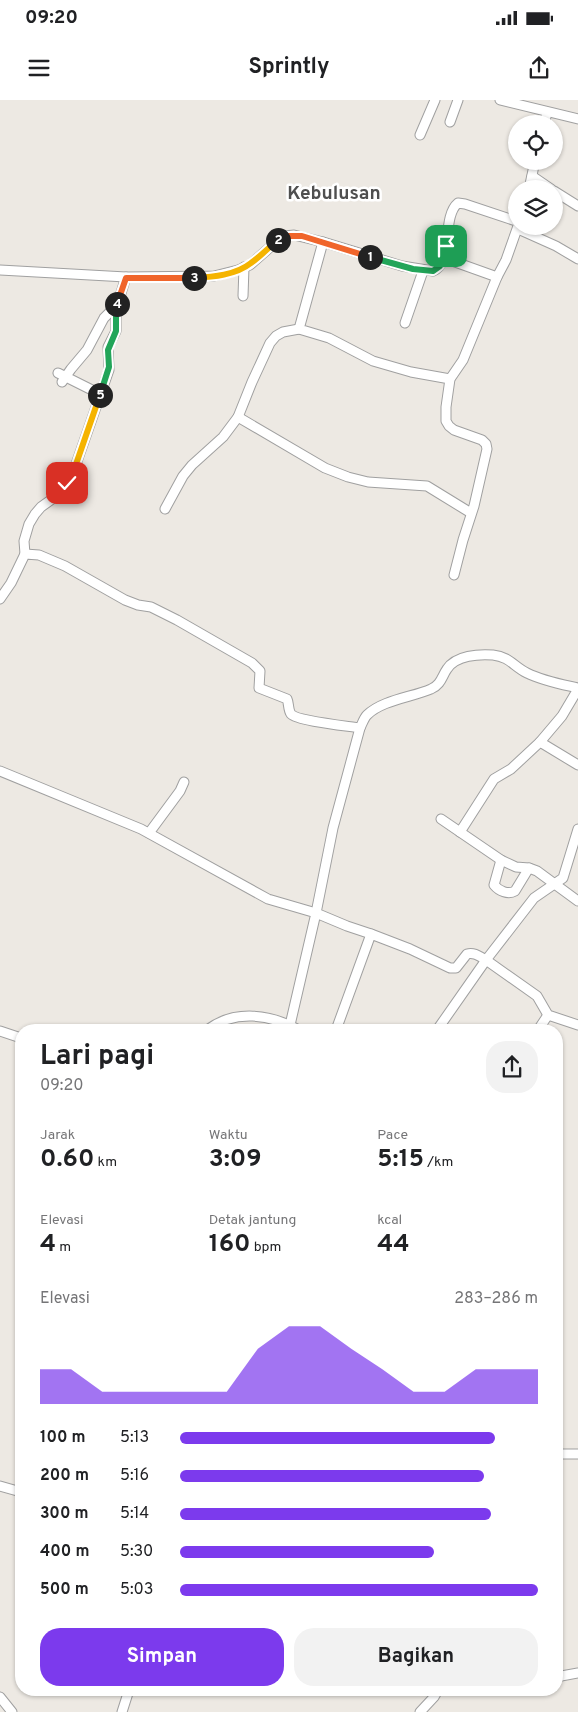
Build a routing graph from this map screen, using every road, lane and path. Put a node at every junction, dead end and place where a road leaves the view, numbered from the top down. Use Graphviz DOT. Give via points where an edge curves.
graph roads {
  1 [pos="434,100"];
  2 [pos="458,100"];
  3 [pos="500,100"];
  4 [pos="547,113"];
  5 [pos="578,119"];
  6 [pos="450,122"];
  7 [pos="420,135"];
  8 [pos="534,170"];
  9 [pos="532,176"];
  10 [pos="531,180"];
  11 [pos="538,180"];
  12 [pos="563,197"];
  13 [pos="578,206"];
  14 [pos="508,221"];
  15 [pos="514,235"];
  16 [pos="536,235"];
  17 [pos="323,242"];
  18 [pos="444,258"];
  19 [pos="578,259"];
  20 [pos="244,267"];
  21 [pos="0,270"];
  22 [pos="423,271"];
  23 [pos="497,277"];
  24 [pos="126,278"];
  25 [pos="243,296"];
  26 [pos="117,304"];
  27 [pos="405,323"];
  28 [pos="299,328"];
  29 [pos="450,379"];
  30 [pos="100,394"];
  31 [pos="238,417"];
  32 [pos="165,509"];
  33 [pos="471,513"];
  34 [pos="25,554"];
  35 [pos="454,575"];
  36 [pos="0,599"];
  37 [pos="578,689"];
  38 [pos="360,728"];
  39 [pos="540,742"];
  40 [pos="578,765"];
  41 [pos="0,771"];
  42 [pos="184,782"];
  43 [pos="441,819"];
  44 [pos="578,830"];
  45 [pos="460,832"];
  46 [pos="149,833"];
  47 [pos="501,860"];
  48 [pos="529,868"];
  49 [pos="556,884"];
  50 [pos="578,901"];
  51 [pos="316,913"];
  52 [pos="370,934"];
  53 [pos="486,960"];
  54 [pos="548,1015"];
  55 [pos="217,1024"];
  56 [pos="287,1024"];
  57 [pos="290,1024"];
  58 [pos="338,1024"];
  59 [pos="441,1024"];
  60 [pos="542,1024"];
  61 [pos="578,1025"];
  62 [pos="0,1031"];
  63 [pos="15,1036"];
  64 [pos="563,1454"];
  65 [pos="578,1454"];
  66 [pos="0,1486"];
  67 [pos="15,1490"];
  68 [pos="578,1673"];
  69 [pos="563,1676"];
  70 [pos="127,1696"];
  71 [pos="435,1696"];
  72 [pos="0,1697"];
  73 [pos="12,1712"];
  74 [pos="122,1712"];
  75 [pos="420,1712"];
  1 -- 7 [label="street"];
  2 -- 6 [label="street"];
  3 -- 4 [label="street"];
  4 -- 5 [label="street"];
  8 -- 9 [label="street"];
  9 -- 10 [label="street"];
  9 -- 11 [label="street"];
  12 -- 13 [label="street"];
  14 -- 18 [label="street" via="458,203 452,212"];
  15 -- 23 [label="street"];
  16 -- 19 [label="street"];
  17 -- 20 [label="street" via="302,236 285,236"];
  17 -- 22 [label="street"];
  17 -- 28 [label="street"];
  18 -- 22 [label="street" via="436,270"];
  18 -- 23 [label="street"];
  20 -- 24 [label="street" via="204,277"];
  20 -- 25 [label="street"];
  21 -- 24 [label="street"];
  22 -- 27 [label="street"];
  23 -- 29 [label="street" via="463,360"];
  24 -- 26 [label="street"];
  26 -- 30 [label="street" via="116,331 108,350 109,367"];
  26 -- 30 [label="street" via="104,318 87,350 62,377"];
  28 -- 29 [label="street" via="329,338 373,361"];
  28 -- 31 [label="street" via="276,336 268,346"];
  29 -- 33 [label="street" via="446,421 454,430 482,440 487,449"];
  30 -- 34 [label="street" via="65,488 41,507 29,524 24,541"];
  31 -- 32 [label="street" via="223,437 183,476"];
  31 -- 33 [label="street" via="337,473 368,482 427,486"];
  33 -- 35 [label="street"];
  34 -- 36 [label="street"];
  34 -- 38 [label="street" via="39,555 125,600 151,607 252,663 260,671 259,688 286,699 293,716"];
  37 -- 38 [label="street" via="537,678 507,658 477,655 450,665 440,683 432,689 376,709 367,715"];
  37 -- 39 [label="street" via="562,716"];
  38 -- 51 [label="street" via="333,828"];
  39 -- 40 [label="street"];
  39 -- 45 [label="street" via="511,769 494,779"];
  41 -- 46 [label="street"];
  42 -- 46 [label="street"];
  43 -- 45 [label="street"];
  44 -- 49 [label="street" via="563,878"];
  45 -- 47 [label="street"];
  46 -- 51 [label="street" via="262,897"];
  47 -- 48 [label="street"];
  47 -- 48 [label="street" via="494,885 508,893 515,891"];
  48 -- 49 [label="street"];
  49 -- 50 [label="street"];
  49 -- 53 [label="street" via="534,898"];
  51 -- 52 [label="street"];
  51 -- 57 [label="street"];
  52 -- 53 [label="street" via="450,968 456,968 469,953"];
  52 -- 58 [label="street"];
  53 -- 54 [label="street" via="537,996"];
  53 -- 59 [label="street"];
  54 -- 60 [label="street"];
  54 -- 61 [label="street"];
  55 -- 56 [label="street" via="234,1016 243,1016"];
  62 -- 63 [label="street"];
  64 -- 65 [label="street"];
  66 -- 67 [label="street"];
  68 -- 69 [label="street"];
  70 -- 74 [label="street"];
  71 -- 75 [label="street"];
  72 -- 73 [label="street"];
}
